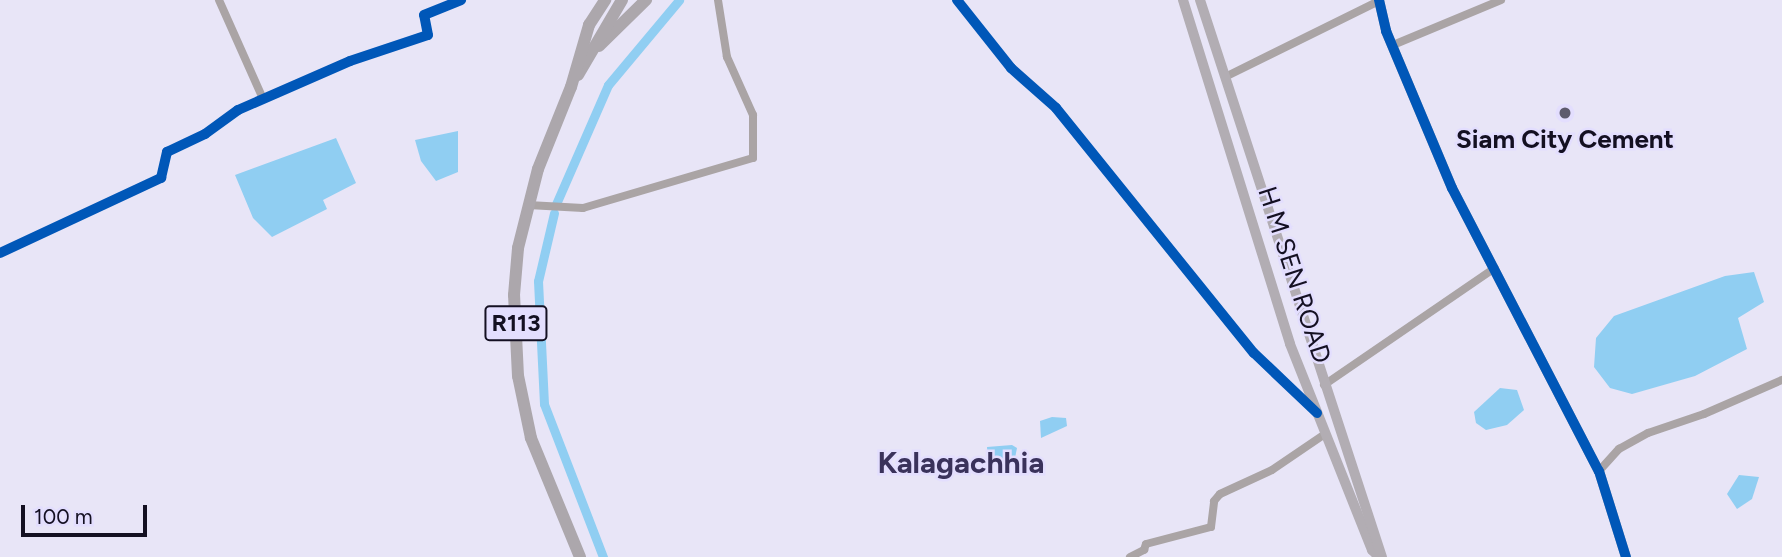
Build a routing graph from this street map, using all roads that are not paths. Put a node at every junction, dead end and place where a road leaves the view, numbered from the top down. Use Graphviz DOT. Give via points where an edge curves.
graph roads {
  1 [pos="219,0"];
  2 [pos="461,0"];
  3 [pos="605,0"];
  4 [pos="622,0"];
  5 [pos="646,0"];
  6 [pos="719,0"];
  7 [pos="957,0"];
  8 [pos="1183,0"];
  9 [pos="1200,0"];
  10 [pos="1379,0"];
  11 [pos="1501,0"];
  12 [pos="1393,45"];
  13 [pos="588,59"];
  14 [pos="1225,77"];
  15 [pos="571,87"];
  16 [pos="263,99"];
  17 [pos="528,205"];
  18 [pos="0,253"];
  19 [pos="1495,268"];
  20 [pos="1782,380"];
  21 [pos="1324,385"];
  22 [pos="1335,416"];
  23 [pos="1318,417"];
  24 [pos="1325,434"];
  25 [pos="1600,471"];
  26 [pos="580,557"];
  27 [pos="1130,557"];
  28 [pos="1380,557"];
  29 [pos="1626,557"];
  1 -- 16 [label="street"];
  2 -- 16 [label="street" via="424,15 428,34"];
  3 -- 15 [label="main road, R113" via="589,25"];
  4 -- 13 [label="main road, R113"];
  5 -- 13 [label="main road"];
  6 -- 17 [label="street" via="727,57 753,115 753,158 583,208"];
  7 -- 23 [label="street" via="1011,68 1056,108 1254,353"];
  8 -- 23 [label="main road, H M SEN ROAD" via="1290,344"];
  9 -- 14 [label="main road, H M SEN ROAD"];
  10 -- 12 [label="main road"];
  10 -- 14 [label="street"];
  11 -- 12 [label="street"];
  12 -- 19 [label="main road" via="1447,178"];
  13 -- 15 [label="main road, R113"];
  14 -- 21 [label="main road, H M SEN ROAD"];
  15 -- 17 [label="main road, R113"];
  16 -- 18 [label="street" via="167,152 161,178"];
  17 -- 26 [label="main road, R113" via="514,295 518,376 531,438"];
  19 -- 21 [label="street"];
  19 -- 25 [label="main road"];
  20 -- 25 [label="street" via="1648,433 1619,449"];
  21 -- 22 [label="main road, H M SEN ROAD"];
  22 -- 23 [label="main road"];
  22 -- 28 [label="main road, H M SEN ROAD"];
  23 -- 24 [label="main road, H M SEN ROAD"];
  24 -- 27 [label="street" via="1272,470 1220,494 1214,501 1211,527 1146,544"];
  24 -- 28 [label="main road, H M SEN ROAD"];
  25 -- 29 [label="main road"];
}
